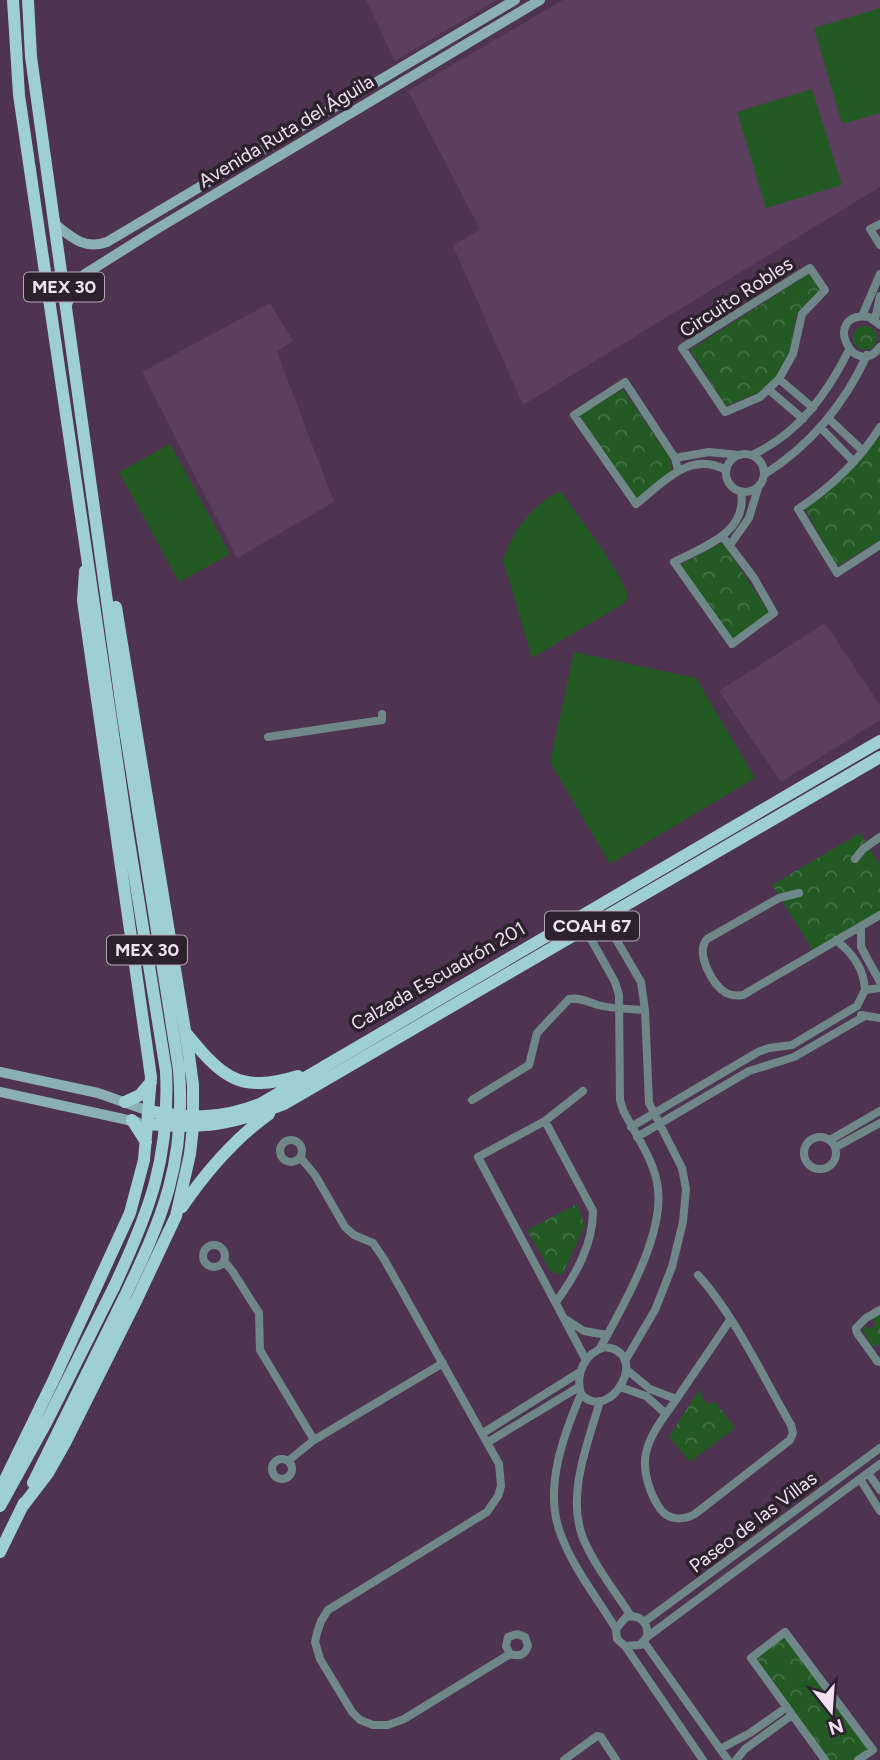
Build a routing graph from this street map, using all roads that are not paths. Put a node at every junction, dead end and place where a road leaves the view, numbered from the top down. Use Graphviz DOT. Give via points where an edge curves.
graph roads {
  1 [pos="13,0"];
  2 [pos="28,0"];
  3 [pos="515,0"];
  4 [pos="540,0"];
  5 [pos="389,75"];
  6 [pos="396,86"];
  7 [pos="880,224"];
  8 [pos="56,225"];
  9 [pos="880,245"];
  10 [pos="880,274"];
  11 [pos="877,285"];
  12 [pos="880,296"];
  13 [pos="66,307"];
  14 [pos="862,316"];
  15 [pos="877,322"];
  16 [pos="849,350"];
  17 [pos="879,350"];
  18 [pos="867,355"];
  19 [pos="779,379"];
  20 [pos="768,389"];
  21 [pos="813,408"];
  22 [pos="803,419"];
  23 [pos="829,419"];
  24 [pos="880,427"];
  25 [pos="821,428"];
  26 [pos="863,451"];
  27 [pos="709,452"];
  28 [pos="739,455"];
  29 [pos="752,455"];
  30 [pos="675,458"];
  31 [pos="854,462"];
  32 [pos="707,463"];
  33 [pos="678,470"];
  34 [pos="726,470"];
  35 [pos="765,474"];
  36 [pos="758,488"];
  37 [pos="741,492"];
  38 [pos="745,515"];
  39 [pos="723,537"];
  40 [pos="730,545"];
  41 [pos="880,545"];
  42 [pos="88,561"];
  43 [pos="104,573"];
  44 [pos="382,714"];
  45 [pos="268,737"];
  46 [pos="880,741"];
  47 [pos="880,757"];
  48 [pos="880,837"];
  49 [pos="855,859"];
  50 [pos="799,893"];
  51 [pos="594,907"];
  52 [pos="880,915"];
  53 [pos="578,916"];
  54 [pos="604,918"];
  55 [pos="862,926"];
  56 [pos="586,929"];
  57 [pos="836,940"];
  58 [pos="880,982"];
  59 [pos="880,988"];
  60 [pos="865,990"];
  61 [pos="857,1006"];
  62 [pos="619,1009"];
  63 [pos="645,1010"];
  64 [pos="863,1017"];
  65 [pos="880,1018"];
  66 [pos="185,1032"];
  67 [pos="315,1071"];
  68 [pos="0,1072"];
  69 [pos="151,1079"];
  70 [pos="192,1085"];
  71 [pos="0,1091"];
  72 [pos="583,1091"];
  73 [pos="471,1100"];
  74 [pos="124,1101"];
  75 [pos="284,1104"];
  76 [pos="880,1111"];
  77 [pos="653,1114"];
  78 [pos="148,1118"];
  79 [pos="126,1119"];
  80 [pos="545,1121"];
  81 [pos="193,1122"];
  82 [pos="880,1123"];
  83 [pos="659,1124"];
  84 [pos="631,1127"];
  85 [pos="637,1137"];
  86 [pos="146,1142"];
  87 [pos="300,1157"];
  88 [pos="144,1160"];
  89 [pos="187,1166"];
  90 [pos="176,1216"];
  91 [pos="224,1262"];
  92 [pos="698,1275"];
  93 [pos="556,1302"];
  94 [pos="880,1310"];
  95 [pos="565,1318"];
  96 [pos="730,1320"];
  97 [pos="607,1335"];
  98 [pos="600,1349"];
  99 [pos="586,1360"];
  100 [pos="880,1362"];
  101 [pos="443,1363"];
  102 [pos="626,1365"];
  103 [pos="580,1372"];
  104 [pos="620,1387"];
  105 [pos="580,1390"];
  106 [pos="648,1393"];
  107 [pos="676,1399"];
  108 [pos="600,1401"];
  109 [pos="520,1410"];
  110 [pos="666,1414"];
  111 [pos="526,1420"];
  112 [pos="483,1433"];
  113 [pos="314,1440"];
  114 [pos="488,1442"];
  115 [pos="880,1448"];
  116 [pos="288,1461"];
  117 [pos="880,1464"];
  118 [pos="868,1473"];
  119 [pos="860,1479"];
  120 [pos="0,1490"];
  121 [pos="880,1490"];
  122 [pos="0,1506"];
  123 [pos="22,1507"];
  124 [pos="879,1509"];
  125 [pos="0,1552"];
  126 [pos="631,1616"];
  127 [pos="645,1622"];
  128 [pos="616,1629"];
  129 [pos="645,1639"];
  130 [pos="625,1646"];
  131 [pos="510,1654"];
  132 [pos="789,1711"];
  133 [pos="753,1736"];
  134 [pos="720,1749"];
  135 [pos="564,1760"];
  136 [pos="616,1760"];
  137 [pos="703,1760"];
  138 [pos="728,1760"];
  139 [pos="736,1760"];
  140 [pos="825,1760"];
  141 [pos="858,1760"];
  1 -- 42 [label="main road, MEX 30" via="19,95"];
  2 -- 8 [label="main road, MEX 30" via="31,57"];
  3 -- 5 [label="street, Avenida Ruta del Águila"];
  4 -- 6 [label="street, Avenida Ruta del Águila"];
  5 -- 6 [label="street"];
  5 -- 8 [label="street, Avenida Ruta del Águila" via="107,242 86,246"];
  6 -- 13 [label="street, Avenida Ruta del Águila" via="85,274"];
  7 -- 9 [label="street" via="870,229"];
  8 -- 13 [label="main road, MEX 30"];
  10 -- 11 [label="street"];
  11 -- 14 [label="street"];
  12 -- 15 [label="street"];
  13 -- 43 [label="main road, MEX 30"];
  14 -- 15 [label="street"];
  14 -- 16 [label="street" via="846,326 844,339"];
  16 -- 18 [label="street"];
  16 -- 21 [label="street"];
  17 -- 18 [label="street"];
  18 -- 23 [label="street"];
  19 -- 20 [label="street, Circuito Robles"];
  19 -- 20 [label="street, Circuito Robles" via="793,354 802,314 825,290 810,268 682,348 724,412"];
  19 -- 21 [label="street"];
  20 -- 22 [label="street"];
  21 -- 22 [label="street"];
  22 -- 29 [label="street"];
  23 -- 25 [label="street"];
  23 -- 26 [label="street"];
  24 -- 26 [label="street"];
  25 -- 31 [label="street"];
  25 -- 35 [label="street"];
  26 -- 31 [label="street"];
  27 -- 28 [label="street"];
  27 -- 30 [label="street"];
  27 -- 32 [label="street"];
  28 -- 29 [label="street"];
  28 -- 34 [label="street"];
  29 -- 35 [label="street" via="762,463"];
  30 -- 33 [label="street"];
  30 -- 33 [label="street" via="625,382 574,415 636,504"];
  31 -- 41 [label="street" via="798,509 837,573"];
  32 -- 33 [label="street"];
  32 -- 34 [label="street"];
  34 -- 37 [label="street" via="728,481"];
  35 -- 36 [label="street"];
  36 -- 37 [label="street"];
  36 -- 38 [label="street"];
  37 -- 38 [label="street"];
  38 -- 39 [label="street"];
  38 -- 40 [label="street"];
  39 -- 40 [label="street"];
  39 -- 40 [label="street" via="674,562 732,644 774,613"];
  42 -- 69 [label="main road" via="83,601"];
  42 -- 122 [label="main road, MEX 30, bridge" via="166,1071 166,1129 144,1219 47,1421"];
  43 -- 66 [label="main road" via="120,622"];
  43 -- 123 [label="main road, MEX 30, bridge" via="179,1070 178,1152 147,1251"];
  44 -- 45 [label="street" via="382,720"];
  46 -- 51 [label="main road, Calzada Escuadrón 201 / COAH 67"];
  47 -- 54 [label="main road, Calzada Escuadrón 201 / COAH 67"];
  48 -- 49 [label="street"];
  50 -- 57 [label="street" via="779,898 707,939 701,950 703,960 720,988 743,995"];
  51 -- 53 [label="main road, Calzada Escuadrón 201 / COAH 67"];
  51 -- 54 [label="street"];
  52 -- 55 [label="street"];
  53 -- 56 [label="street"];
  53 -- 67 [label="main road, Calzada Escuadrón 201 / COAH 67"];
  54 -- 56 [label="main road, Calzada Escuadrón 201 / COAH 67"];
  54 -- 63 [label="street" via="641,982"];
  55 -- 57 [label="street"];
  55 -- 58 [label="street" via="861,947"];
  56 -- 62 [label="street" via="615,982"];
  56 -- 75 [label="main road, Calzada Escuadrón 201 / COAH 67"];
  57 -- 60 [label="street" via="855,960"];
  59 -- 60 [label="street"];
  60 -- 61 [label="street"];
  61 -- 64 [label="street"];
  61 -- 77 [label="street" via="792,1045 758,1052"];
  62 -- 63 [label="street"];
  62 -- 73 [label="street" via="569,999 537,1033 529,1065"];
  62 -- 84 [label="street" via="620,1100"];
  63 -- 77 [label="street" via="647,1088"];
  64 -- 65 [label="street"];
  64 -- 83 [label="street" via="794,1057 749,1070"];
  66 -- 67 [label="main road" via="220,1070 247,1083 271,1083"];
  66 -- 70 [label="main road"];
  67 -- 81 [label="main road, Calzada Escuadrón 201 / COAH 67" via="249,1108"];
  68 -- 74 [label="street, COAH 67"];
  69 -- 70 [label="main road" via="160,1093 169,1096 186,1093"];
  69 -- 74 [label="main road" via="141,1095"];
  69 -- 78 [label="main road"];
  70 -- 81 [label="main road"];
  71 -- 79 [label="street, COAH 67"];
  72 -- 80 [label="street"];
  74 -- 78 [label="street, COAH 67"];
  74 -- 79 [label="street"];
  75 -- 81 [label="main road, Calzada Escuadrón 201 / COAH 67" via="232,1123"];
  75 -- 90 [label="main road" via="223,1154"];
  76 -- 82 [label="street" via="833,1144"];
  77 -- 83 [label="street"];
  77 -- 84 [label="street"];
  78 -- 79 [label="street, COAH 67"];
  78 -- 81 [label="main road, Calzada Escuadrón 201 / COAH 67"];
  78 -- 86 [label="main road"];
  79 -- 86 [label="main road"];
  80 -- 93 [label="street" via="593,1211 584,1254"];
  80 -- 93 [label="street" via="478,1157"];
  81 -- 89 [label="main road"];
  83 -- 85 [label="street"];
  83 -- 102 [label="street" via="682,1168 687,1200 664,1289"];
  84 -- 85 [label="street"];
  85 -- 97 [label="street" via="657,1179 658,1208 638,1277"];
  86 -- 88 [label="main road"];
  87 -- 101 [label="street" via="345,1227 376,1248"];
  88 -- 89 [label="main road" via="164,1146 180,1152"];
  88 -- 120 [label="main road" via="134,1203 114,1251"];
  89 -- 90 [label="main road"];
  90 -- 123 [label="main road" via="65,1443"];
  91 -- 113 [label="street" via="259,1314 259,1346"];
  92 -- 96 [label="street"];
  93 -- 95 [label="street"];
  94 -- 100 [label="street" via="856,1328"];
  95 -- 97 [label="street" via="584,1331"];
  95 -- 99 [label="street"];
  96 -- 107 [label="street"];
  96 -- 110 [label="street" via="791,1425 790,1440 695,1514 672,1518 659,1507 645,1466 648,1446"];
  97 -- 98 [label="street"];
  98 -- 99 [label="street"];
  98 -- 102 [label="street" via="618,1351"];
  99 -- 103 [label="street"];
  101 -- 112 [label="street"];
  101 -- 113 [label="street"];
  102 -- 104 [label="street"];
  102 -- 106 [label="street"];
  103 -- 105 [label="street"];
  103 -- 109 [label="street"];
  104 -- 106 [label="street"];
  104 -- 108 [label="street"];
  105 -- 108 [label="street" via="590,1400"];
  105 -- 111 [label="street"];
  105 -- 128 [label="street" via="558,1464 554,1509 565,1546"];
  106 -- 107 [label="street"];
  106 -- 110 [label="street"];
  107 -- 110 [label="street"];
  108 -- 126 [label="street" via="579,1481 578,1524"];
  109 -- 111 [label="street"];
  109 -- 112 [label="street"];
  111 -- 114 [label="street"];
  112 -- 114 [label="street"];
  113 -- 116 [label="street"];
  114 -- 131 [label="street" via="502,1479 493,1506 328,1611 318,1626 316,1642 320,1659 352,1712 360,1720 380,1726 404,1719"];
  115 -- 127 [label="street, Paseo de las Villas"];
  117 -- 118 [label="street, Paseo de las Villas"];
  118 -- 119 [label="street, Paseo de las Villas"];
  118 -- 121 [label="street"];
  119 -- 124 [label="street"];
  119 -- 129 [label="street, Paseo de las Villas"];
  123 -- 125 [label="main road, MEX 30"];
  126 -- 127 [label="street"];
  126 -- 128 [label="street" via="621,1620"];
  127 -- 129 [label="street"];
  128 -- 130 [label="street" via="617,1639"];
  129 -- 130 [label="street" via="635,1647"];
  129 -- 134 [label="street"];
  130 -- 137 [label="street"];
  132 -- 133 [label="street"];
  132 -- 140 [label="street"];
  132 -- 141 [label="street" via="751,1658 785,1632 873,1749"];
  133 -- 134 [label="street"];
  133 -- 139 [label="street"];
  134 -- 138 [label="street"];
  135 -- 136 [label="street" via="597,1736"];
}
